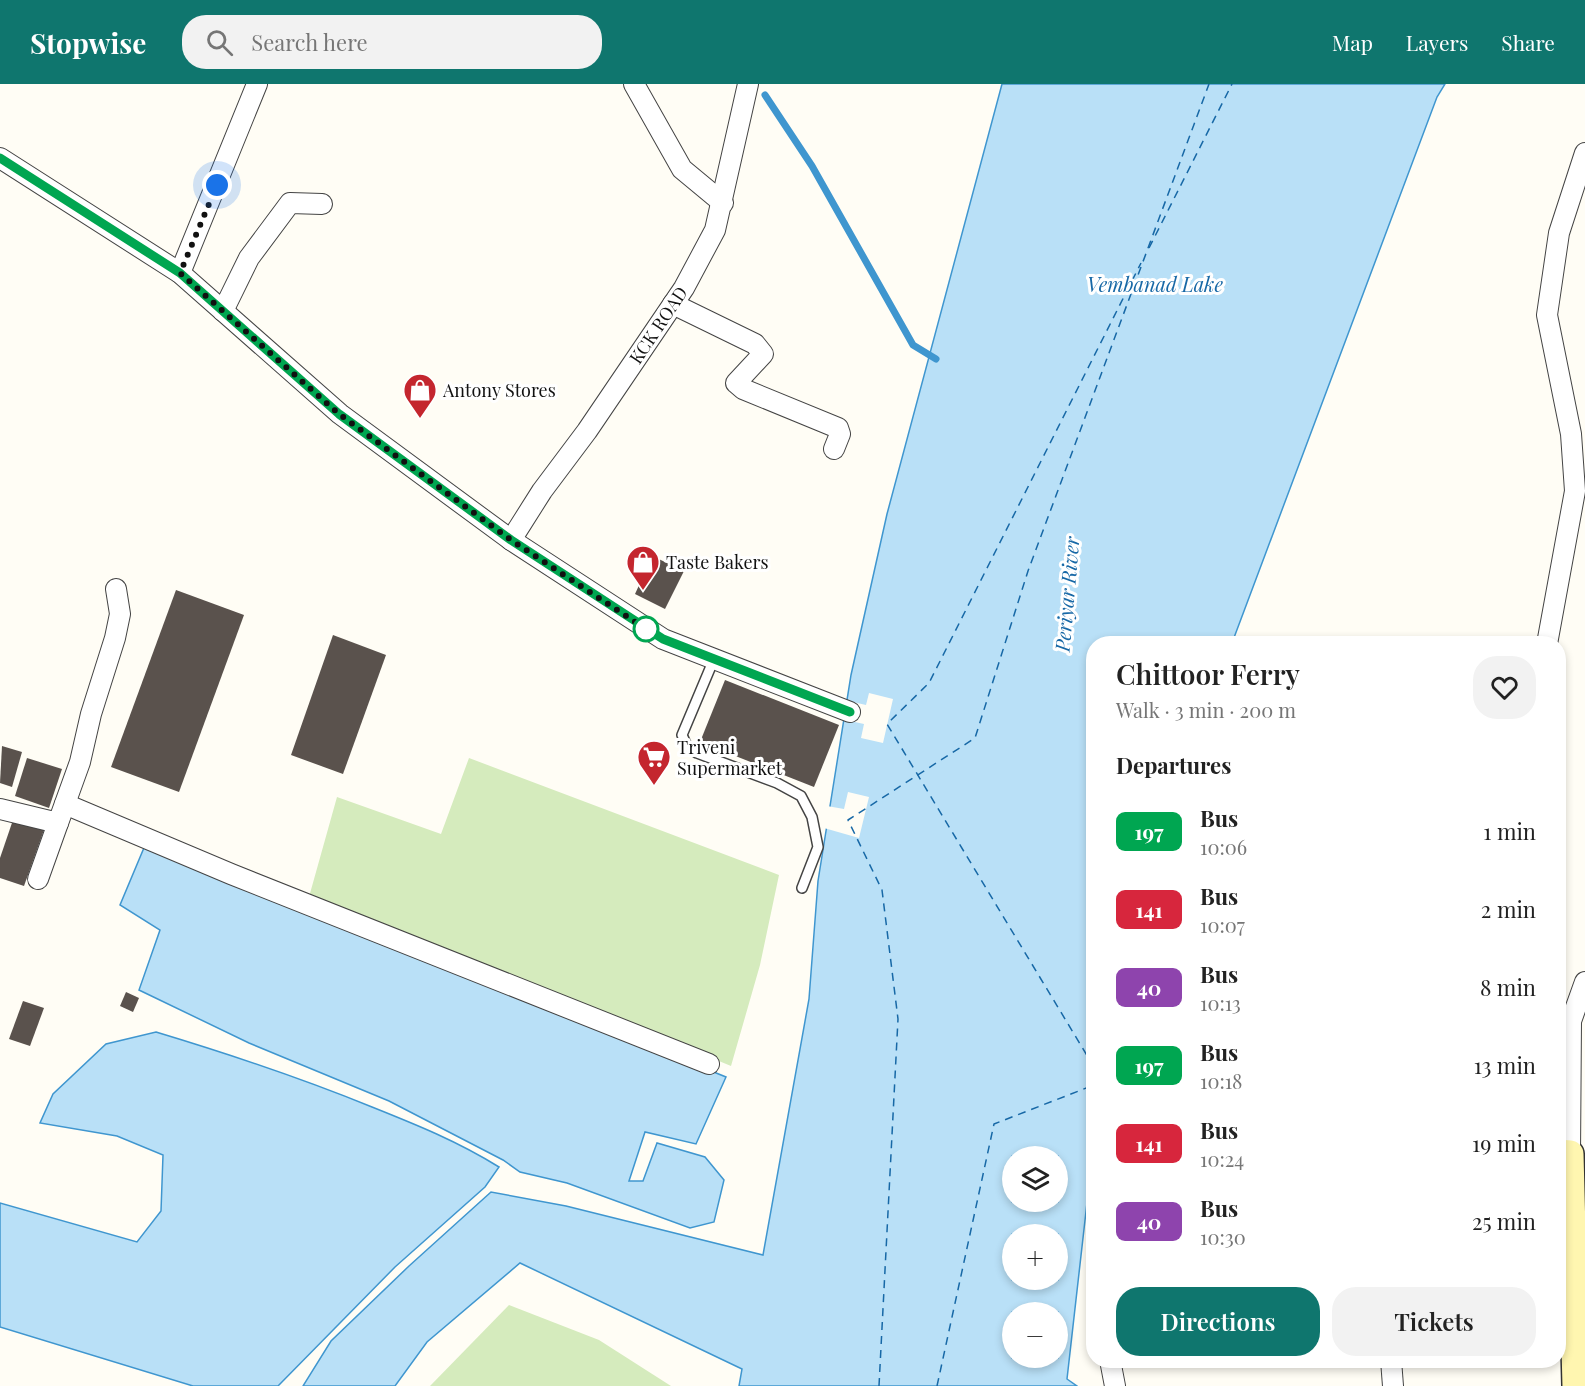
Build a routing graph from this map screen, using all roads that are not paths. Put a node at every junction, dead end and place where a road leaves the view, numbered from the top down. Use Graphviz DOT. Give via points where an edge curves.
graph roads {
  1 [pos="257,84"];
  2 [pos="634,84"];
  3 [pos="748,84"];
  4 [pos="1585,153"];
  5 [pos="0,158"];
  6 [pos="723,203"];
  7 [pos="322,204"];
  8 [pos="180,273"];
  9 [pos="674,304"];
  10 [pos="223,311"];
  11 [pos="1578,435"];
  12 [pos="834,449"];
  13 [pos="511,540"];
  14 [pos="116,590"];
  15 [pos="1548,636"];
  16 [pos="714,659"];
  17 [pos="850,712"];
  18 [pos="65,804"];
  19 [pos="0,809"];
  20 [pos="58,823"];
  21 [pos="38,879"];
  22 [pos="801,888"];
  23 [pos="1585,982"];
  24 [pos="1566,1059"];
  25 [pos="709,1064"];
  26 [pos="1569,1064"];
  27 [pos="1566,1117"];
  28 [pos="1566,1192"];
  29 [pos="1112,1368"];
  30 [pos="1392,1368"];
  31 [pos="1115,1386"];
  32 [pos="1393,1386"];
  33 [pos="1576,1386"];
  1 -- 8 [label="street"];
  2 -- 6 [label="street" via="682,169"];
  3 -- 6 [label="street, KCK ROAD"];
  4 -- 11 [label="street" via="1559,233 1547,315"];
  5 -- 8 [label="street"];
  6 -- 9 [label="street, KCK ROAD" via="715,230"];
  7 -- 10 [label="street" via="290,203 249,258"];
  8 -- 10 [label="street"];
  9 -- 12 [label="street" via="755,344 763,354 736,383 838,428 840,434"];
  9 -- 13 [label="street, KCK ROAD"];
  10 -- 13 [label="street" via="339,414"];
  11 -- 15 [label="street" via="1575,491"];
  13 -- 16 [label="street" via="663,639"];
  14 -- 18 [label="street" via="120,614 115,638"];
  16 -- 17 [label="street"];
  16 -- 22 [label="lane" via="682,735 687,746 697,753 801,796 812,817 818,847"];
  18 -- 20 [label="street"];
  18 -- 25 [label="street"];
  19 -- 20 [label="street"];
  20 -- 21 [label="street"];
  23 -- 26 [label="street" via="1571,1021"];
  24 -- 26 [label="street"];
  26 -- 27 [label="street"];
  28 -- 33 [label="street"];
  29 -- 31 [label="street"];
  30 -- 32 [label="street"];
}
